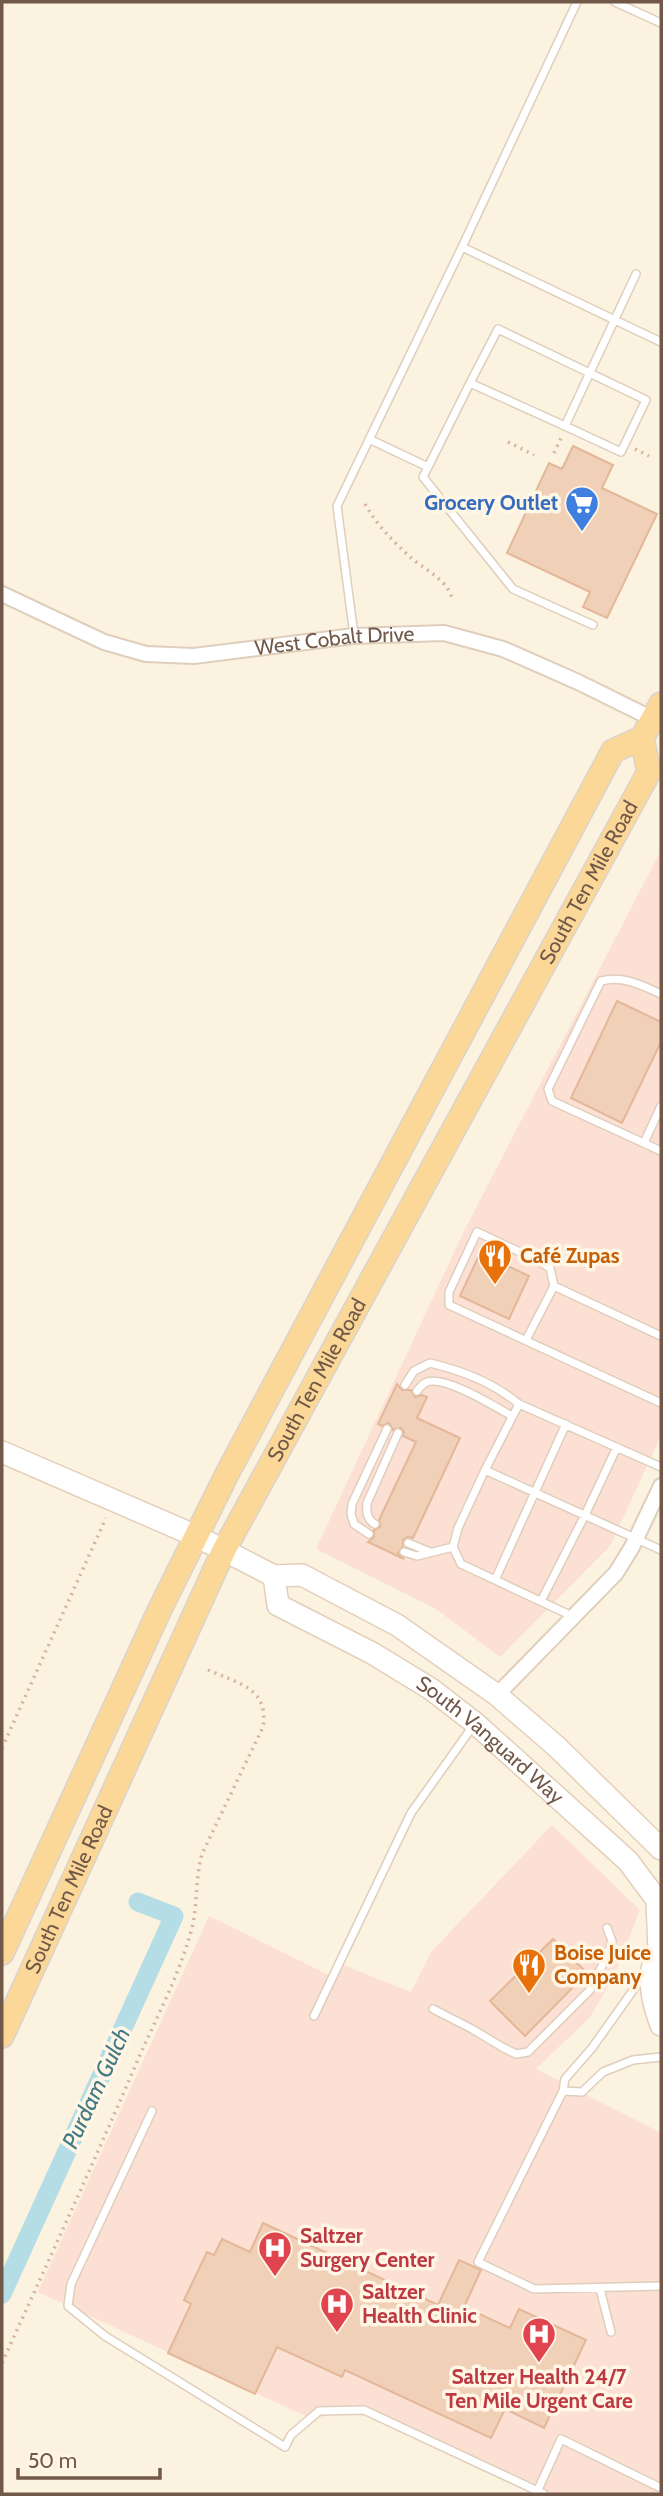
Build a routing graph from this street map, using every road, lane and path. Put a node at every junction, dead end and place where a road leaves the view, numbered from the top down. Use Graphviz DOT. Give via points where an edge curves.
graph roads {
  1 [pos="577,2"];
  2 [pos="615,2"];
  3 [pos="661,23"];
  4 [pos="462,247"];
  5 [pos="636,274"];
  6 [pos="615,320"];
  7 [pos="661,342"];
  8 [pos="590,371"];
  9 [pos="470,383"];
  10 [pos="565,426"];
  11 [pos="369,439"];
  12 [pos="508,442"];
  13 [pos="534,455"];
  14 [pos="428,467"];
  15 [pos="365,504"];
  16 [pos="2,594"];
  17 [pos="452,598"];
  18 [pos="593,625"];
  19 [pos="354,636"];
  20 [pos="654,721"];
  21 [pos="661,994"];
  22 [pos="661,1106"];
  23 [pos="644,1143"];
  24 [pos="661,1151"];
  25 [pos="554,1286"];
  26 [pos="661,1336"];
  27 [pos="526,1340"];
  28 [pos="405,1385"];
  29 [pos="417,1391"];
  30 [pos="661,1403"];
  31 [pos="519,1404"];
  32 [pos="513,1416"];
  33 [pos="566,1424"];
  34 [pos="387,1429"];
  35 [pos="398,1433"];
  36 [pos="617,1447"];
  37 [pos="2,1452"];
  38 [pos="661,1467"];
  39 [pos="485,1470"];
  40 [pos="661,1486"];
  41 [pos="536,1493"];
  42 [pos="585,1515"];
  43 [pos="107,1516"];
  44 [pos="374,1524"];
  45 [pos="369,1534"];
  46 [pos="196,1536"];
  47 [pos="636,1538"];
  48 [pos="408,1543"];
  49 [pos="453,1547"];
  50 [pos="225,1550"];
  51 [pos="661,1550"];
  52 [pos="404,1552"];
  53 [pos="431,1553"];
  54 [pos="274,1576"];
  55 [pos="495,1580"];
  56 [pos="541,1601"];
  57 [pos="572,1616"];
  58 [pos="208,1670"];
  59 [pos="497,1695"];
  60 [pos="475,1724"];
  61 [pos="2,1748"];
  62 [pos="661,1849"];
  63 [pos="607,1928"];
  64 [pos="2,1953"];
  65 [pos="657,1954"];
  66 [pos="433,2009"];
  67 [pos="314,2016"];
  68 [pos="661,2025"];
  69 [pos="2,2036"];
  70 [pos="661,2057"];
  71 [pos="562,2091"];
  72 [pos="152,2111"];
  73 [pos="661,2286"];
  74 [pos="600,2289"];
  75 [pos="611,2332"];
  76 [pos="2,2363"];
  77 [pos="661,2487"];
  78 [pos="539,2493"];
  1 -- 4 [label="lane"];
  2 -- 3 [label="lane"];
  4 -- 6 [label="lane"];
  4 -- 11 [label="lane"];
  5 -- 6 [label="lane"];
  6 -- 7 [label="lane"];
  6 -- 8 [label="lane"];
  8 -- 9 [label="lane" via="498,329"];
  8 -- 10 [label="lane"];
  8 -- 10 [label="lane" via="646,400 641,411 621,452"];
  9 -- 10 [label="lane"];
  9 -- 14 [label="lane"];
  11 -- 14 [label="lane"];
  11 -- 19 [label="lane" via="337,506"];
  12 -- 13 [label="path"];
  14 -- 18 [label="lane" via="423,477 513,589"];
  15 -- 17 [label="path" via="374,521 449,589"];
  16 -- 19 [label="street, West Cobalt Drive" via="104,642 146,654 194,656"];
  19 -- 20 [label="street, West Cobalt Drive" via="444,633 503,649"];
  20 -- 46 [label="main road, South Ten Mile Road" via="613,751"];
  20 -- 50 [label="main road, South Ten Mile Road" via="649,772"];
  21 -- 23 [label="lane" via="635,982 601,981 548,1088 552,1101"];
  22 -- 23 [label="lane"];
  23 -- 24 [label="lane"];
  25 -- 26 [label="lane"];
  25 -- 27 [label="lane"];
  25 -- 27 [label="lane" via="550,1268 477,1232 449,1292 449,1305"];
  27 -- 30 [label="lane"];
  28 -- 31 [label="lane" via="414,1371 430,1363 461,1371"];
  29 -- 32 [label="lane" via="426,1382 438,1381"];
  31 -- 32 [label="lane"];
  31 -- 33 [label="lane"];
  32 -- 39 [label="lane"];
  33 -- 36 [label="lane"];
  33 -- 41 [label="lane"];
  34 -- 45 [label="lane" via="352,1504 354,1524"];
  35 -- 44 [label="lane" via="367,1503 366,1512"];
  36 -- 38 [label="lane"];
  36 -- 42 [label="lane"];
  37 -- 46 [label="street, South Vanguard Way"];
  39 -- 41 [label="lane"];
  39 -- 49 [label="lane"];
  40 -- 47 [label="street"];
  41 -- 42 [label="lane"];
  41 -- 55 [label="lane"];
  42 -- 47 [label="lane"];
  42 -- 56 [label="lane"];
  43 -- 61 [label="path"];
  46 -- 50 [label="street, South Vanguard Way"];
  46 -- 64 [label="main road, South Ten Mile Road"];
  47 -- 51 [label="lane"];
  47 -- 57 [label="street" via="616,1573"];
  48 -- 53 [label="lane"];
  49 -- 53 [label="lane"];
  49 -- 55 [label="lane" via="461,1564"];
  50 -- 54 [label="street, South Vanguard Way"];
  50 -- 69 [label="main road, South Ten Mile Road"];
  52 -- 53 [label="lane" via="417,1556"];
  54 -- 59 [label="street, South Vanguard Way" via="302,1576 397,1625"];
  54 -- 60 [label="street, South Vanguard Way" via="278,1605 372,1653 431,1689"];
  55 -- 56 [label="lane"];
  56 -- 57 [label="lane"];
  57 -- 59 [label="street"];
  58 -- 76 [label="path" via="247,1687 260,1698 265,1712 263,1727 202,1854 196,1907 180,1962"];
  59 -- 62 [label="street, South Vanguard Way"];
  60 -- 65 [label="street, South Vanguard Way" via="628,1861 657,1900"];
  60 -- 67 [label="lane" via="411,1813"];
  63 -- 66 [label="lane" via="610,1952 590,1990 528,2052 516,2054 502,2048"];
  65 -- 68 [label="street, South Vanguard Way" via="653,2006"];
  65 -- 71 [label="lane" via="565,2079"];
  70 -- 71 [label="lane" via="633,2060 603,2072 582,2092"];
  71 -- 74 [label="lane" via="478,2262 534,2289"];
  72 -- 78 [label="lane" via="71,2284 68,2306 104,2336 285,2447 291,2435 319,2411 364,2410"];
  73 -- 74 [label="lane"];
  74 -- 75 [label="lane"];
  77 -- 78 [label="lane" via="561,2440"];
}
